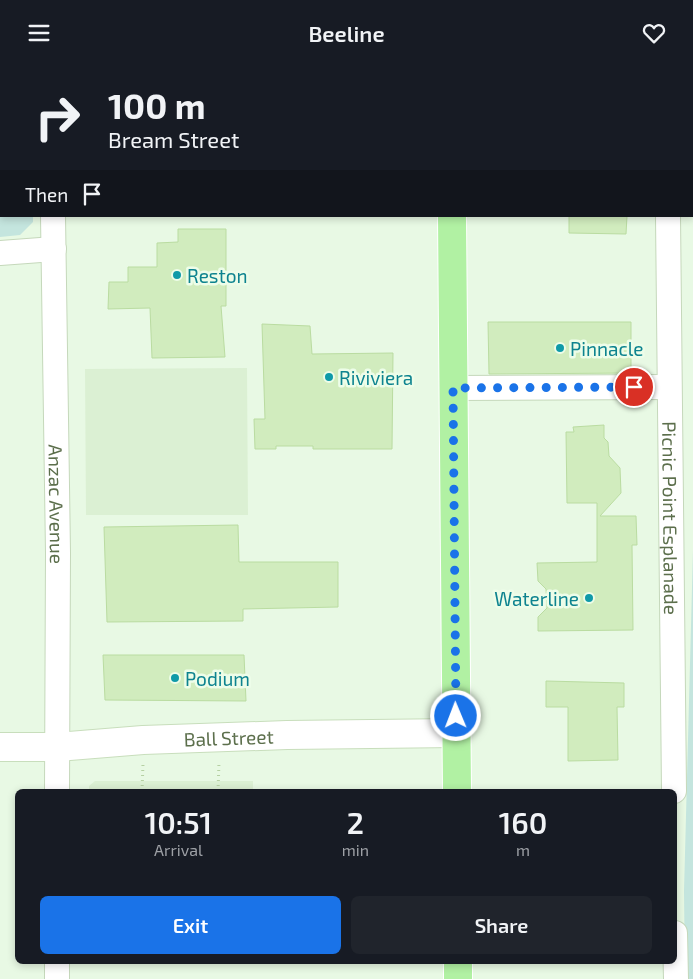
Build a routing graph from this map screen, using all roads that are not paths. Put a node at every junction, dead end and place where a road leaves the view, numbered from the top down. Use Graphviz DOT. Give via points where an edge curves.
graph roads {
  1 [pos="53,217"];
  2 [pos="452,217"];
  3 [pos="668,217"];
  4 [pos="54,249"];
  5 [pos="0,253"];
  6 [pos="668,387"];
  7 [pos="453,388"];
  8 [pos="456,733"];
  9 [pos="0,747"];
  10 [pos="57,747"];
  11 [pos="57,789"];
  12 [pos="457,789"];
  13 [pos="674,789"];
  14 [pos="57,964"];
  15 [pos="458,964"];
  16 [pos="676,964"];
  17 [pos="57,979"];
  18 [pos="458,979"];
  19 [pos="676,979"];
  1 -- 4 [label="street, Anzac Avenue"];
  2 -- 7 [label="main road"];
  3 -- 6 [label="street, Picnic Point Esplanade"];
  4 -- 5 [label="street"];
  4 -- 10 [label="street, Anzac Avenue"];
  6 -- 7 [label="street"];
  6 -- 13 [label="street, Picnic Point Esplanade"];
  7 -- 8 [label="main road"];
  8 -- 10 [label="main road, Ball Street" via="218,738"];
  8 -- 12 [label="main road"];
  9 -- 10 [label="main road, Ball Street"];
  10 -- 11 [label="street, Anzac Avenue"];
  14 -- 17 [label="street"];
  15 -- 18 [label="main road"];
  16 -- 19 [label="street"];
}
